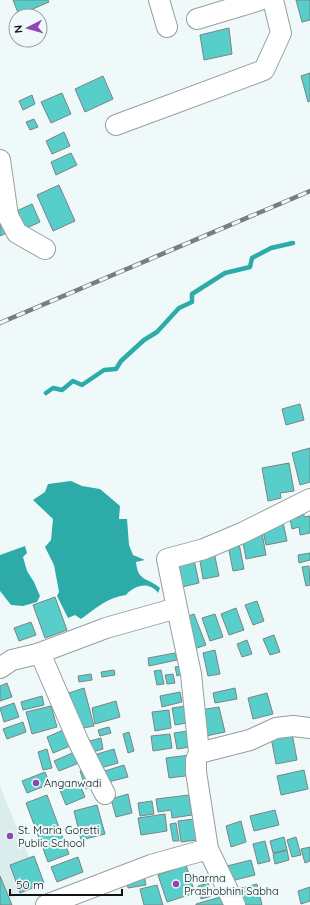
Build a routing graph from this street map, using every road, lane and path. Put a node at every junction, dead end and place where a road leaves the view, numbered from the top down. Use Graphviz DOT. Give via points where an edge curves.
graph roads {
  1 [pos="158,0"];
  2 [pos="260,0"];
  3 [pos="273,0"];
  4 [pos="197,19"];
  5 [pos="167,27"];
  6 [pos="116,125"];
  7 [pos="0,160"];
  8 [pos="45,249"];
  9 [pos="310,499"];
  10 [pos="177,608"];
  11 [pos="40,653"];
  12 [pos="0,668"];
  13 [pos="310,728"];
  14 [pos="199,753"];
  15 [pos="105,794"];
  16 [pos="208,849"];
  17 [pos="78,899"];
  18 [pos="46,905"];
  19 [pos="235,905"];
  1 -- 5 [label="street"];
  2 -- 4 [label="street"];
  3 -- 6 [label="street" via="281,33 264,70"];
  7 -- 8 [label="street" via="8,216 17,233"];
  9 -- 10 [label="street" via="204,549 167,559"];
  10 -- 11 [label="street" via="106,628"];
  10 -- 14 [label="street" via="191,674"];
  11 -- 12 [label="street" via="12,660"];
  11 -- 15 [label="street" via="79,743"];
  13 -- 14 [label="street" via="276,728 250,740"];
  14 -- 16 [label="street" via="196,772"];
  16 -- 17 [label="street" via="151,865"];
  16 -- 19 [label="street"];
  17 -- 18 [label="street"];
}
